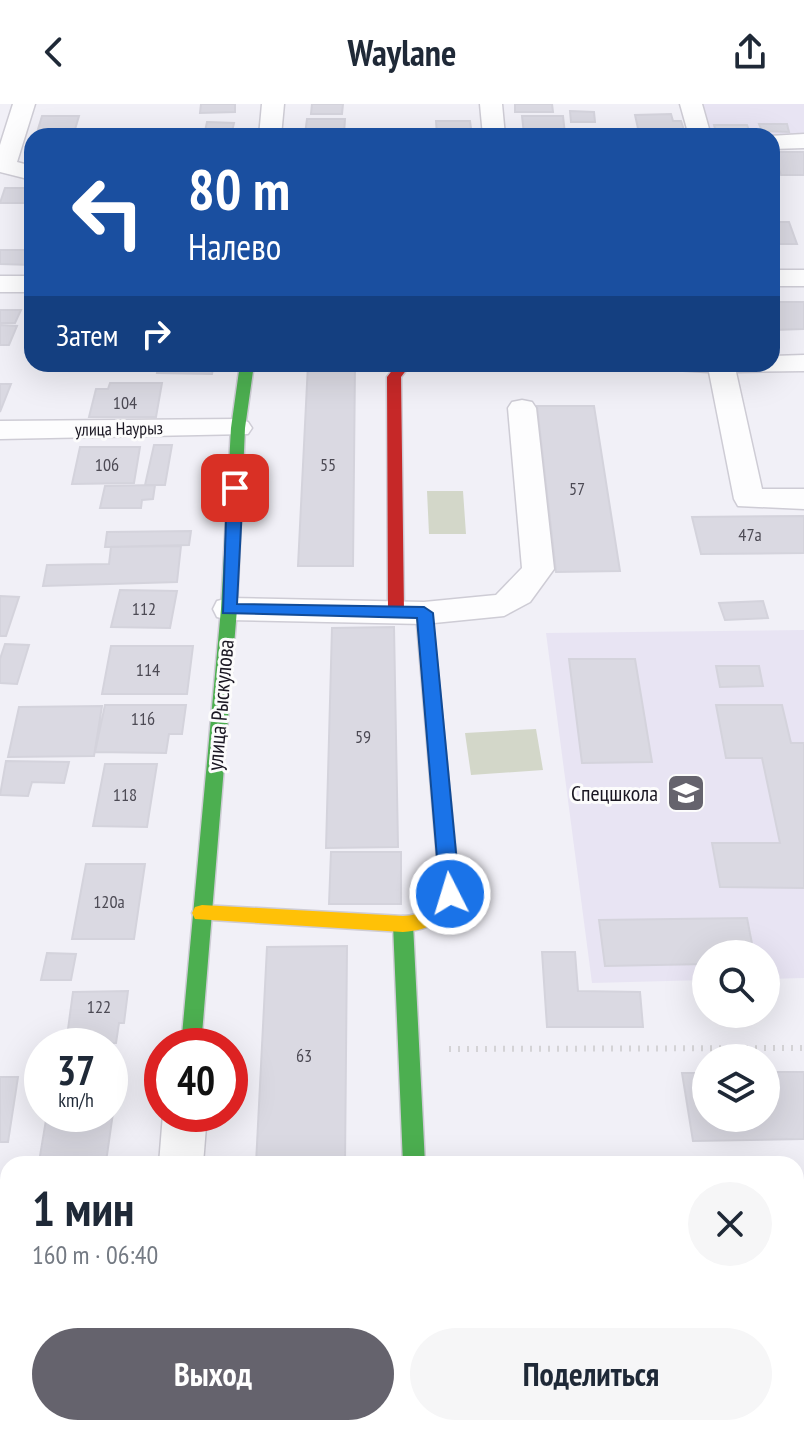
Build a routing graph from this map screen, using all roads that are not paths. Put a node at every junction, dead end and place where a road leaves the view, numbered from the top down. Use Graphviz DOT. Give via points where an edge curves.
graph roads {
  1 [pos="24,104"];
  2 [pos="273,104"];
  3 [pos="491,104"];
  4 [pos="691,104"];
  5 [pos="271,128"];
  6 [pos="493,128"];
  7 [pos="698,128"];
  8 [pos="804,141"];
  9 [pos="780,142"];
  10 [pos="24,172"];
  11 [pos="780,278"];
  12 [pos="804,278"];
  13 [pos="0,284"];
  14 [pos="24,284"];
  15 [pos="804,363"];
  16 [pos="780,364"];
  17 [pos="246,372"];
  18 [pos="398,372"];
  19 [pos="722,372"];
  20 [pos="522,408"];
  21 [pos="238,428"];
  22 [pos="0,430"];
  23 [pos="804,499"];
  24 [pos="229,609"];
  25 [pos="410,613"];
  26 [pos="202,913"];
  27 [pos="403,924"];
  28 [pos="192,1028"];
  29 [pos="184,1132"];
  30 [pos="182,1156"];
  31 [pos="414,1156"];
  1 -- 10 [label="street" via="5,165"];
  2 -- 5 [label="street"];
  3 -- 6 [label="street"];
  4 -- 7 [label="street"];
  8 -- 9 [label="street"];
  11 -- 12 [label="street"];
  13 -- 14 [label="street"];
  15 -- 16 [label="street"];
  17 -- 21 [label="street, улица Рыскулова"];
  18 -- 25 [label="street" via="394,377"];
  19 -- 23 [label="street" via="749,499"];
  20 -- 25 [label="street" via="538,569 504,605"];
  21 -- 22 [label="street, улица Наурыз"];
  21 -- 24 [label="street, улица Рыскулова"];
  24 -- 25 [label="street"];
  24 -- 26 [label="street, улица Рыскулова"];
  25 -- 27 [label="street" via="450,894 445,907 426,924"];
  26 -- 27 [label="street"];
  26 -- 28 [label="street, улица Рыскулова"];
  27 -- 31 [label="street"];
  29 -- 30 [label="street"];
}
